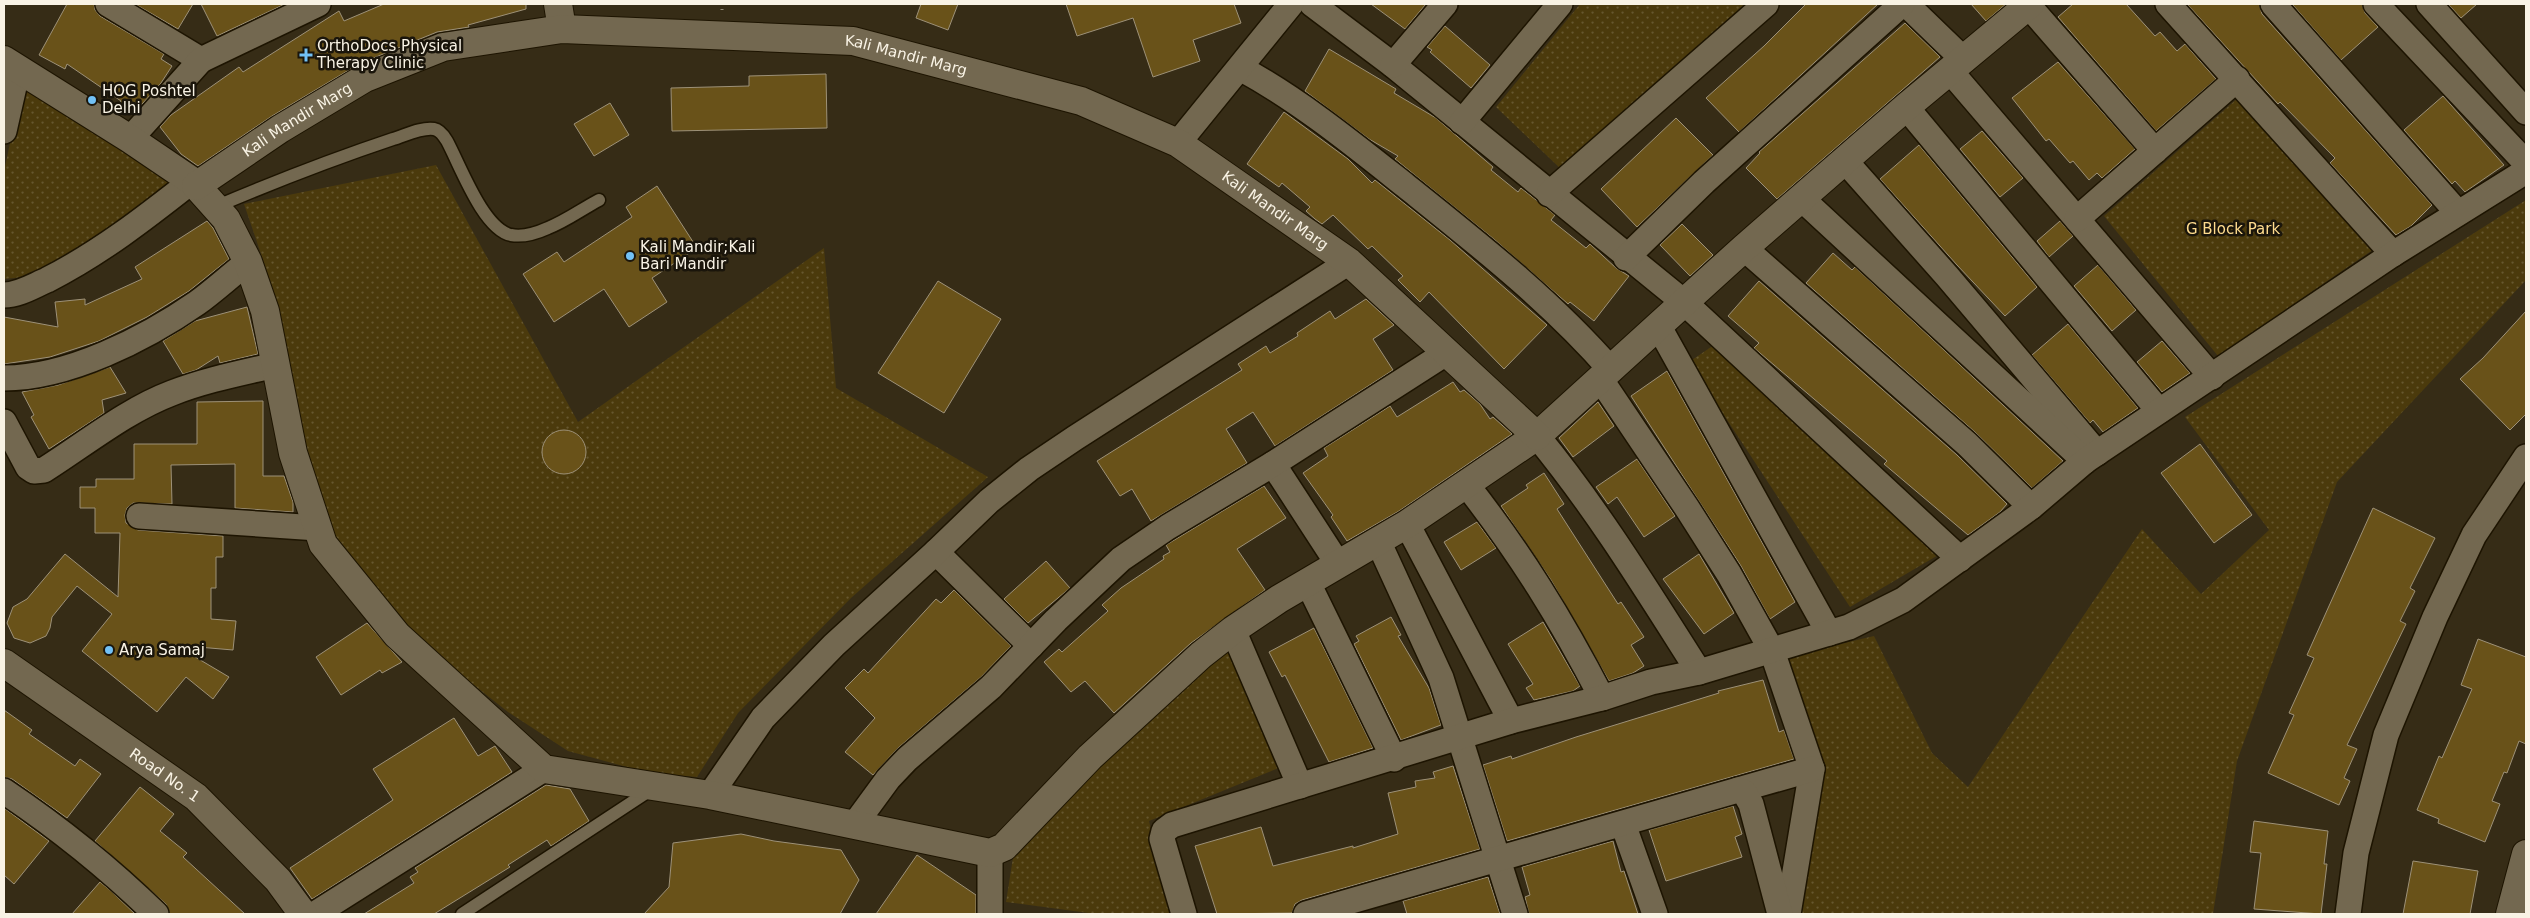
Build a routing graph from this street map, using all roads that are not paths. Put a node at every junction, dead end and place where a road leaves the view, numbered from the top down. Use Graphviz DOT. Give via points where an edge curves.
graph roads {
  1 [pos="108,4"];
  2 [pos="318,4"];
  3 [pos="1291,4"];
  4 [pos="1312,4"];
  5 [pos="1446,4"];
  6 [pos="1560,4"];
  7 [pos="1766,4"];
  8 [pos="1902,4"];
  9 [pos="1906,4"];
  10 [pos="2168,4"];
  11 [pos="2273,4"];
  12 [pos="2376,4"];
  13 [pos="2429,4"];
  14 [pos="2029,5"];
  15 [pos="560,16"];
  16 [pos="201,60"];
  17 [pos="11,65"];
  18 [pos="1392,65"];
  19 [pos="1958,66"];
  20 [pos="1240,68"];
  21 [pos="2237,79"];
  22 [pos="1906,107"];
  23 [pos="2526,112"];
  24 [pos="1462,122"];
  25 [pos="4,131"];
  26 [pos="130,139"];
  27 [pos="1178,143"];
  28 [pos="2155,151"];
  29 [pos="1846,162"];
  30 [pos="2526,164"];
  31 [pos="2526,171"];
  32 [pos="194,184"];
  33 [pos="1549,194"];
  34 [pos="1802,199"];
  35 [pos="599,200"];
  36 [pos="215,207"];
  37 [pos="2458,213"];
  38 [pos="2077,220"];
  39 [pos="1744,248"];
  40 [pos="2393,254"];
  41 [pos="1626,258"];
  42 [pos="248,262"];
  43 [pos="1349,262"];
  44 [pos="4,295"];
  45 [pos="1685,303"];
  46 [pos="1659,327"];
  47 [pos="1446,353"];
  48 [pos="275,365"];
  49 [pos="1606,375"];
  50 [pos="2212,377"];
  51 [pos="4,378"];
  52 [pos="2159,411"];
  53 [pos="4,422"];
  54 [pos="1537,436"];
  55 [pos="2091,457"];
  56 [pos="2526,457"];
  57 [pos="1273,464"];
  58 [pos="1466,484"];
  59 [pos="2030,507"];
  60 [pos="139,516"];
  61 [pos="1407,524"];
  62 [pos="318,528"];
  63 [pos="1378,540"];
  64 [pos="936,552"];
  65 [pos="1960,559"];
  66 [pos="1338,564"];
  67 [pos="1308,583"];
  68 [pos="1233,630"];
  69 [pos="1829,633"];
  70 [pos="1031,646"];
  71 [pos="1772,650"];
  72 [pos="4,663"];
  73 [pos="1699,672"];
  74 [pos="1602,698"];
  75 [pos="1511,721"];
  76 [pos="1461,737"];
  77 [pos="1394,759"];
  78 [pos="1812,768"];
  79 [pos="544,770"];
  80 [pos="1300,786"];
  81 [pos="654,787"];
  82 [pos="1738,790"];
  83 [pos="4,791"];
  84 [pos="710,795"];
  85 [pos="855,824"];
  86 [pos="1623,824"];
  87 [pos="990,853"];
  88 [pos="2526,854"];
  89 [pos="1497,861"];
  90 [pos="1374,905"];
  91 [pos="156,914"];
  92 [pos="302,914"];
  93 [pos="315,914"];
  94 [pos="462,914"];
  95 [pos="990,914"];
  96 [pos="1184,914"];
  97 [pos="1306,914"];
  98 [pos="1515,914"];
  99 [pos="1654,914"];
  100 [pos="1780,914"];
  101 [pos="1788,914"];
  102 [pos="2348,914"];
  103 [pos="2510,914"];
  1 -- 16 [label="street"];
  2 -- 16 [label="street"];
  3 -- 20 [label="street"];
  4 -- 18 [label="street"];
  5 -- 18 [label="street"];
  6 -- 24 [label="street"];
  7 -- 33 [label="street"];
  8 -- 41 [label="street" via="1704,182"];
  9 -- 19 [label="street"];
  10 -- 21 [label="street"];
  11 -- 37 [label="street"];
  12 -- 30 [label="street"];
  13 -- 23 [label="street"];
  14 -- 19 [label="street"];
  14 -- 28 [label="street"];
  15 -- 27 [label="street, Kali Mandir Marg" via="853,41 1081,101"];
  15 -- 32 [label="street, Kali Mandir Marg" via="443,47 365,78"];
  16 -- 26 [label="street"];
  17 -- 25 [label="street"];
  17 -- 26 [label="street"];
  18 -- 24 [label="street"];
  19 -- 22 [label="street"];
  19 -- 38 [label="street"];
  20 -- 27 [label="street"];
  20 -- 49 [label="street" via="1269,84 1353,144 1444,217 1522,283"];
  21 -- 28 [label="street"];
  21 -- 40 [label="street"];
  22 -- 29 [label="street"];
  22 -- 52 [label="street"];
  24 -- 33 [label="street"];
  26 -- 32 [label="street"];
  27 -- 43 [label="street, Kali Mandir Marg"];
  28 -- 38 [label="street"];
  29 -- 34 [label="street"];
  29 -- 55 [label="street" via="1947,276"];
  31 -- 37 [label="street"];
  32 -- 36 [label="street"];
  32 -- 44 [label="street" via="83,262 26,290"];
  33 -- 41 [label="street"];
  34 -- 39 [label="street"];
  34 -- 55 [label="street"];
  35 -- 36 [label="lane" via="548,228 527,235 510,235 495,228 484,214 447,141 434,129 365,149"];
  36 -- 42 [label="street" via="226,219"];
  37 -- 40 [label="street"];
  38 -- 50 [label="street"];
  39 -- 45 [label="street"];
  39 -- 59 [label="street" via="1967,444"];
  40 -- 50 [label="street"];
  41 -- 45 [label="street"];
  42 -- 48 [label="street" via="265,311"];
  42 -- 51 [label="street" via="197,302 140,337 57,370"];
  43 -- 47 [label="street, Kali Mandir Marg"];
  43 -- 64 [label="street" via="1029,469 989,501"];
  45 -- 46 [label="street"];
  45 -- 65 [label="street"];
  46 -- 49 [label="street"];
  46 -- 69 [label="street"];
  47 -- 54 [label="street, Kali Mandir Marg"];
  47 -- 57 [label="street"];
  48 -- 53 [label="street" via="171,393 44,470 34,471 28,466"];
  48 -- 62 [label="street" via="293,454"];
  49 -- 54 [label="street"];
  49 -- 71 [label="street"];
  50 -- 52 [label="street"];
  52 -- 55 [label="street"];
  54 -- 58 [label="street"];
  54 -- 73 [label="street" via="1609,533"];
  55 -- 59 [label="street"];
  56 -- 102 [label="street" via="2474,535 2386,735 2356,853"];
  57 -- 66 [label="street"];
  57 -- 70 [label="street" via="1121,559"];
  58 -- 61 [label="street"];
  58 -- 74 [label="street" via="1530,570 1572,639"];
  59 -- 65 [label="street"];
  60 -- 62 [label="street"];
  61 -- 63 [label="street"];
  61 -- 75 [label="street"];
  62 -- 79 [label="street" via="323,544 397,634"];
  63 -- 66 [label="street"];
  63 -- 76 [label="street" via="1441,678"];
  64 -- 70 [label="street"];
  64 -- 84 [label="street" via="834,645 763,718"];
  65 -- 69 [label="street" via="1903,600 1850,627"];
  66 -- 67 [label="street"];
  67 -- 68 [label="street"];
  67 -- 77 [label="street"];
  68 -- 80 [label="street"];
  68 -- 87 [label="street" via="1152,699 1004,847"];
  69 -- 71 [label="street"];
  70 -- 85 [label="street" via="894,772"];
  71 -- 73 [label="street"];
  71 -- 78 [label="street"];
  72 -- 92 [label="street, Road No. 1" via="196,797 278,880"];
  73 -- 74 [label="street" via="1651,682"];
  74 -- 75 [label="street"];
  75 -- 76 [label="street"];
  76 -- 77 [label="street"];
  76 -- 89 [label="street"];
  77 -- 80 [label="street"];
  78 -- 82 [label="street"];
  78 -- 101 [label="street"];
  79 -- 81 [label="street"];
  79 -- 93 [label="street"];
  80 -- 96 [label="street" via="1172,825 1164,831 1162,839"];
  81 -- 84 [label="street"];
  81 -- 94 [label="lane"];
  82 -- 86 [label="street"];
  82 -- 100 [label="street" via="1744,792 1751,804"];
  83 -- 91 [label="street" via="118,876"];
  84 -- 85 [label="street"];
  85 -- 87 [label="street"];
  86 -- 89 [label="street"];
  86 -- 99 [label="street"];
  87 -- 95 [label="street"];
  88 -- 103 [label="street"];
  89 -- 90 [label="street"];
  89 -- 98 [label="street"];
  90 -- 97 [label="street"];
}
